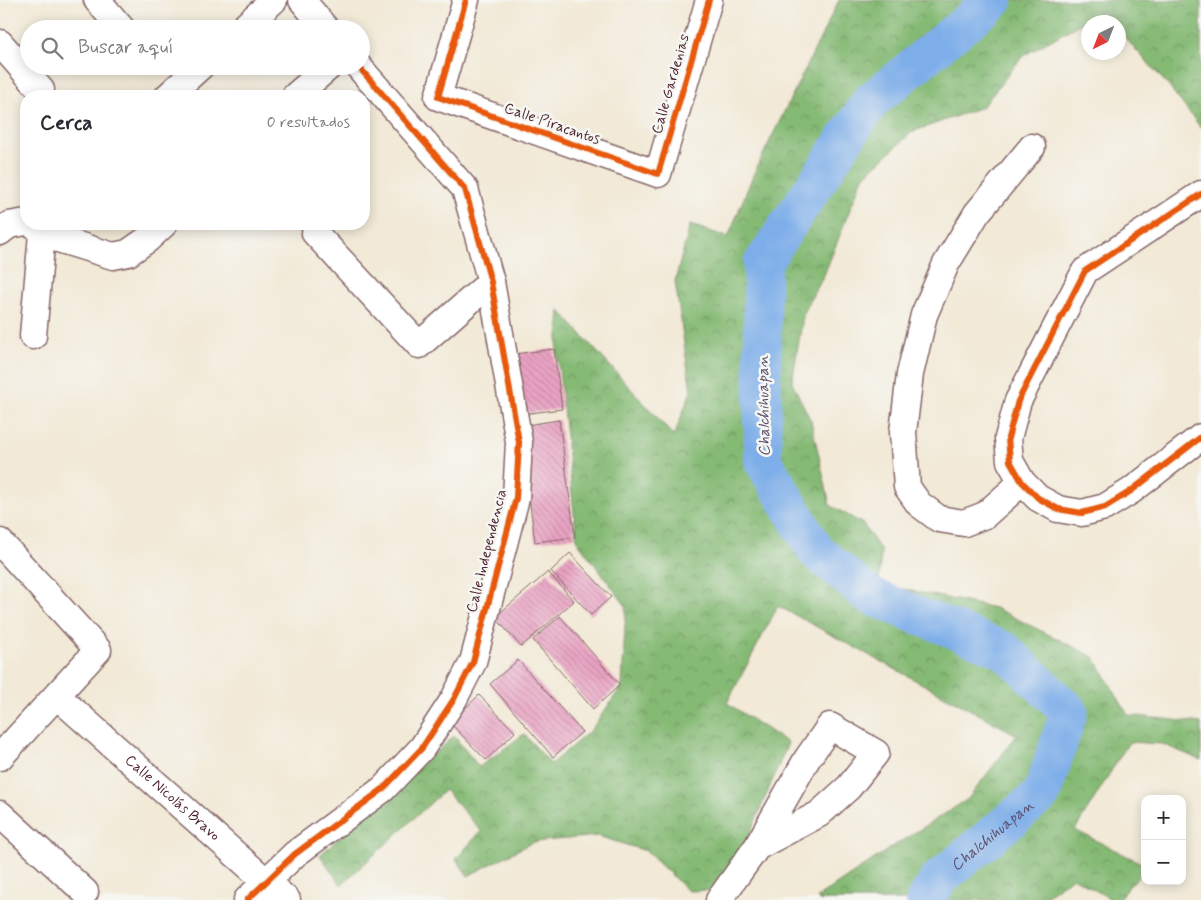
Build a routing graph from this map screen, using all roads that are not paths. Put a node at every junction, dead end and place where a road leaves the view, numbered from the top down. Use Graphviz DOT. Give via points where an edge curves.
graph roads {
  1 [pos="97,0"];
  2 [pos="274,0"];
  3 [pos="302,0"];
  4 [pos="466,0"];
  5 [pos="709,0"];
  6 [pos="114,20"];
  7 [pos="252,20"];
  8 [pos="319,20"];
  9 [pos="0,43"];
  10 [pos="20,66"];
  11 [pos="28,75"];
  12 [pos="191,75"];
  13 [pos="320,75"];
  14 [pos="366,75"];
  15 [pos="41,90"];
  16 [pos="175,90"];
  17 [pos="302,90"];
  18 [pos="1032,147"];
  19 [pos="658,174"];
  20 [pos="1201,194"];
  21 [pos="20,226"];
  22 [pos="34,230"];
  23 [pos="42,230"];
  24 [pos="158,230"];
  25 [pos="0,232"];
  26 [pos="315,233"];
  27 [pos="491,282"];
  28 [pos="33,336"];
  29 [pos="1201,438"];
  30 [pos="1022,482"];
  31 [pos="0,542"];
  32 [pos="57,696"];
  33 [pos="0,757"];
  34 [pos="0,814"];
  35 [pos="758,847"];
  36 [pos="267,882"];
  37 [pos="85,892"];
  38 [pos="247,900"];
  39 [pos="287,900"];
  40 [pos="719,900"];
  1 -- 6 [label="street"];
  2 -- 7 [label="street"];
  3 -- 8 [label="street"];
  4 -- 19 [label="street, Calle Piracantos" via="438,97"];
  5 -- 19 [label="street, Calle Gardenias"];
  9 -- 10 [label="street"];
  11 -- 15 [label="street"];
  12 -- 16 [label="street"];
  13 -- 17 [label="street"];
  14 -- 27 [label="street, Calle Independencia" via="465,189"];
  18 -- 30 [label="street" via="977,213 946,264 924,315 910,374 903,432 907,486 919,504 939,519 964,523 986,515"];
  20 -- 30 [label="street" via="1085,271 1018,401 1008,438 1010,461"];
  21 -- 25 [label="street" via="8,225"];
  22 -- 28 [label="street"];
  23 -- 24 [label="street" via="113,256 128,253"];
  26 -- 27 [label="street" via="419,345"];
  27 -- 36 [label="street, Calle Independencia" via="519,442 516,498 473,662 454,699 422,748 383,789 295,854"];
  29 -- 30 [label="street" via="1131,491 1105,507 1082,513 1058,509 1038,498"];
  31 -- 32 [label="street" via="98,650"];
  32 -- 33 [label="street"];
  32 -- 36 [label="street, Calle Nicolás Bravo"];
  34 -- 37 [label="street"];
  35 -- 35 [label="street" via="819,814 849,787 876,753 830,726 807,759"];
  35 -- 40 [label="street"];
  36 -- 38 [label="street, Calle Independencia"];
  36 -- 39 [label="street, Calle Nicolás Bravo"];
}
